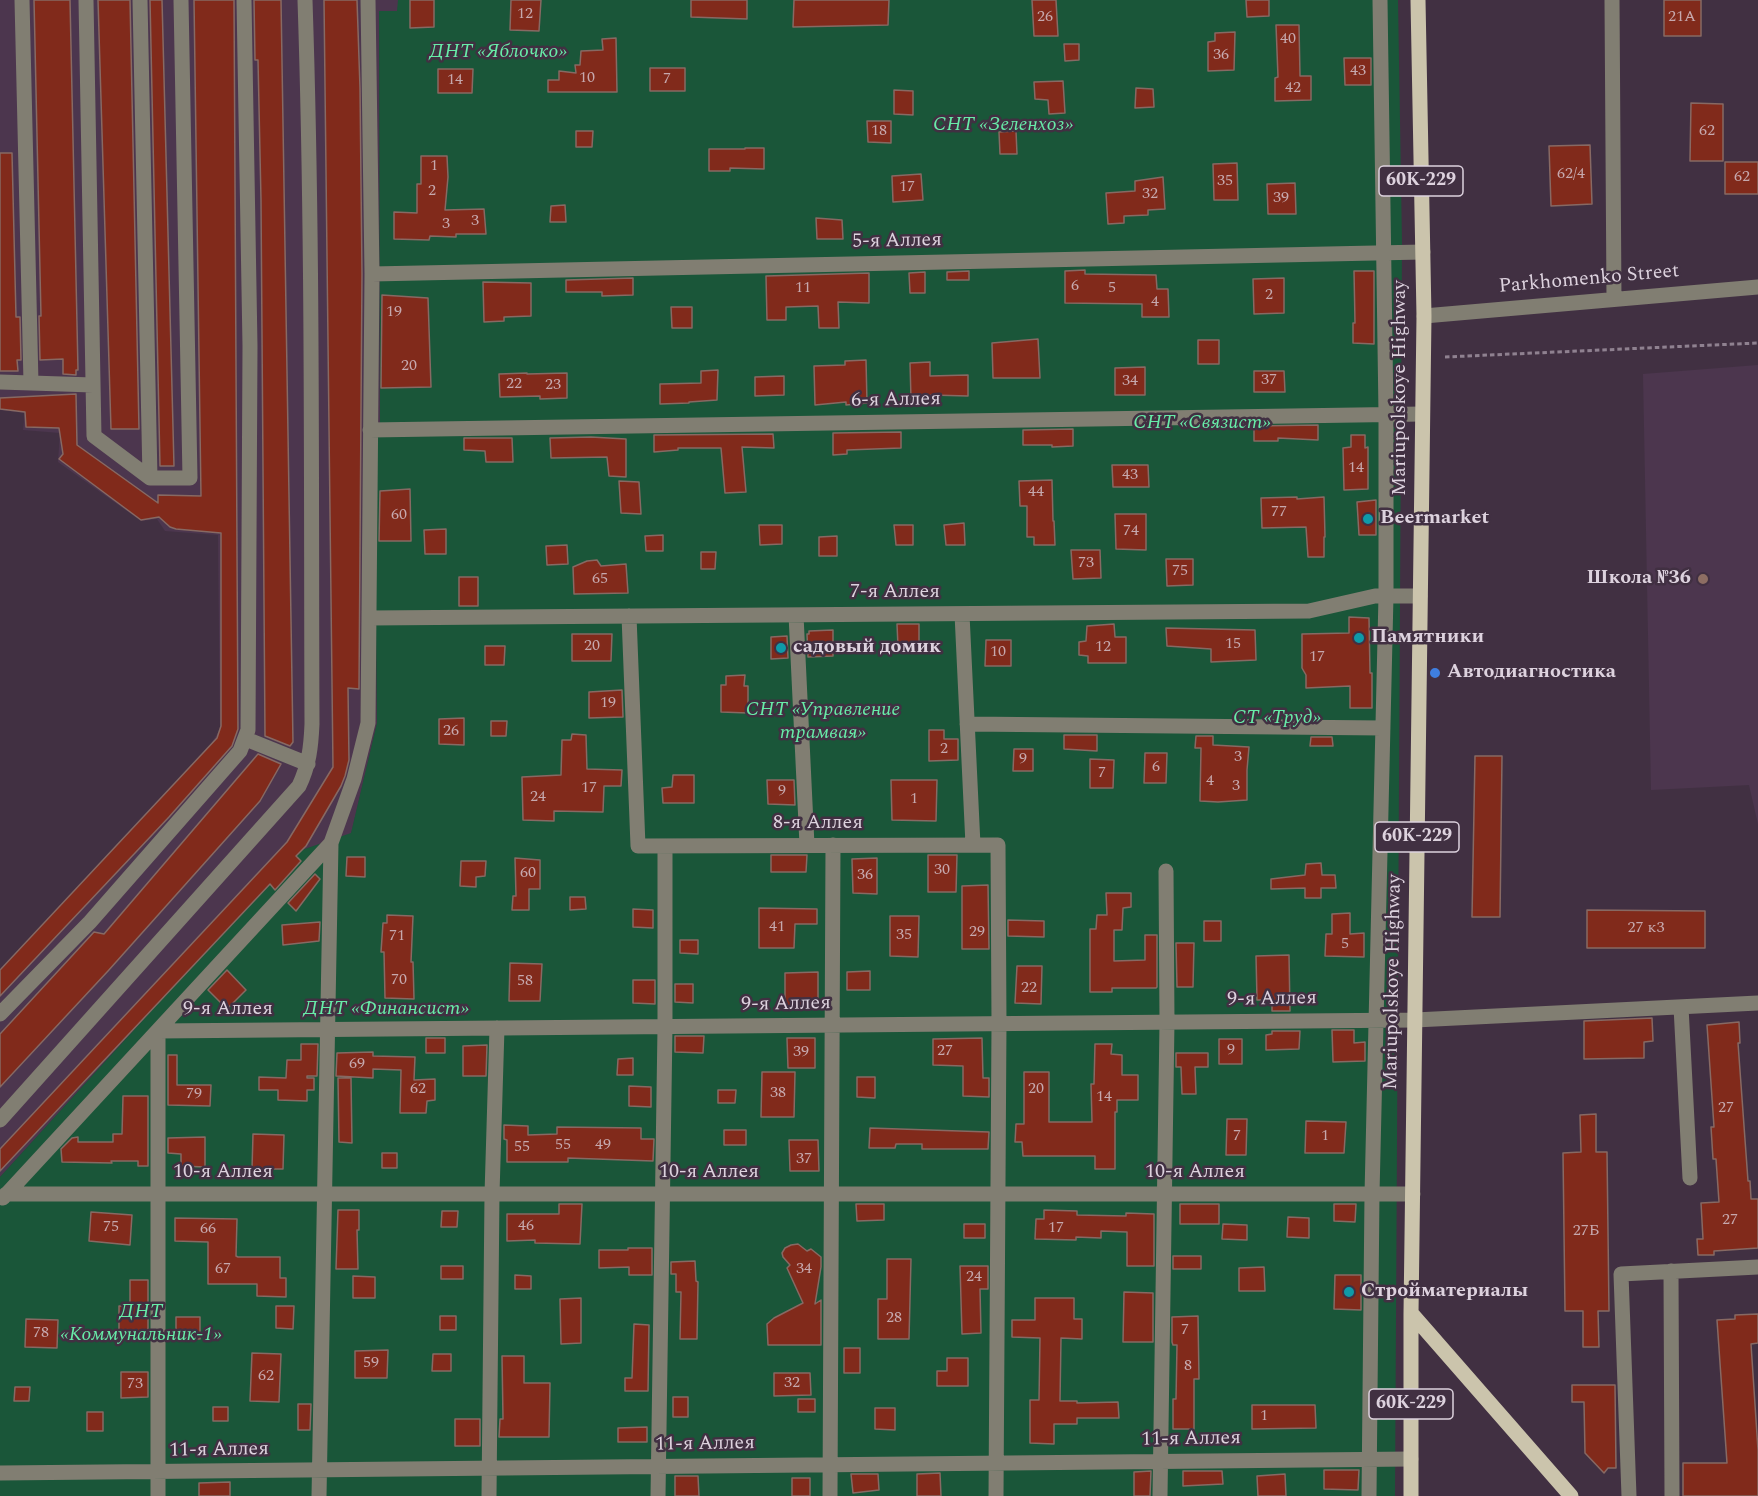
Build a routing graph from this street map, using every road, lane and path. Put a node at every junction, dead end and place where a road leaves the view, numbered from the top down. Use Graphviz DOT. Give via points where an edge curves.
graph roads {
  1 [pos="22,0"];
  2 [pos="86,0"];
  3 [pos="140,0"];
  4 [pos="181,0"];
  5 [pos="244,0"];
  6 [pos="305,0"];
  7 [pos="368,0"];
  8 [pos="1380,0"];
  9 [pos="1418,0"];
  10 [pos="1612,0"];
  11 [pos="1423,252"];
  12 [pos="1384,253"];
  13 [pos="372,274"];
  14 [pos="1758,287"];
  15 [pos="1614,299"];
  16 [pos="1424,316"];
  17 [pos="1758,343"];
  18 [pos="1445,357"];
  19 [pos="0,382"];
  20 [pos="31,383"];
  21 [pos="93,384"];
  22 [pos="1386,414"];
  23 [pos="1422,414"];
  24 [pos="370,430"];
  25 [pos="150,478"];
  26 [pos="1386,596"];
  27 [pos="1420,596"];
  28 [pos="962,614"];
  29 [pos="796,615"];
  30 [pos="629,616"];
  31 [pos="369,618"];
  32 [pos="967,724"];
  33 [pos="1383,728"];
  34 [pos="246,739"];
  35 [pos="308,764"];
  36 [pos="331,843"];
  37 [pos="807,845"];
  38 [pos="833,845"];
  39 [pos="974,845"];
  40 [pos="665,846"];
  41 [pos="1166,871"];
  42 [pos="1758,1003"];
  43 [pos="1681,1007"];
  44 [pos="0,1014"];
  45 [pos="1415,1020"];
  46 [pos="1377,1021"];
  47 [pos="1167,1022"];
  48 [pos="999,1024"];
  49 [pos="832,1025"];
  50 [pos="665,1027"];
  51 [pos="497,1028"];
  52 [pos="327,1030"];
  53 [pos="158,1031"];
  54 [pos="0,1120"];
  55 [pos="1690,1178"];
  56 [pos="158,1194"];
  57 [pos="324,1194"];
  58 [pos="492,1194"];
  59 [pos="662,1194"];
  60 [pos="831,1194"];
  61 [pos="998,1194"];
  62 [pos="1164,1194"];
  63 [pos="1372,1194"];
  64 [pos="1413,1194"];
  65 [pos="3,1197"];
  66 [pos="1758,1267"];
  67 [pos="1671,1271"];
  68 [pos="1411,1313"];
  69 [pos="1369,1459"];
  70 [pos="1411,1459"];
  71 [pos="1161,1462"];
  72 [pos="996,1463"];
  73 [pos="830,1465"];
  74 [pos="659,1467"];
  75 [pos="489,1469"];
  76 [pos="319,1470"];
  77 [pos="158,1472"];
  78 [pos="0,1473"];
  79 [pos="158,1496"];
  80 [pos="319,1496"];
  81 [pos="489,1496"];
  82 [pos="658,1496"];
  83 [pos="830,1496"];
  84 [pos="996,1496"];
  85 [pos="1160,1496"];
  86 [pos="1369,1496"];
  87 [pos="1411,1496"];
  88 [pos="1571,1496"];
  89 [pos="1629,1496"];
  90 [pos="1672,1496"];
  1 -- 20 [label="street"];
  2 -- 21 [label="street"];
  3 -- 25 [label="street"];
  4 -- 25 [label="street" via="190,478"];
  5 -- 34 [label="street" via="250,346"];
  6 -- 35 [label="street" via="312,724"];
  7 -- 13 [label="street"];
  8 -- 12 [label="street"];
  9 -- 11 [label="main road, Mariupolskoye Highway / 60К-229"];
  10 -- 15 [label="street"];
  11 -- 12 [label="street, 5-я Аллея"];
  11 -- 16 [label="main road, Mariupolskoye Highway / 60К-229"];
  12 -- 13 [label="street, 5-я Аллея"];
  12 -- 22 [label="street"];
  13 -- 24 [label="street"];
  14 -- 15 [label="street, Parkhomenko Street"];
  15 -- 16 [label="street, Parkhomenko Street"];
  16 -- 23 [label="main road, Mariupolskoye Highway / 60К-229"];
  17 -- 18 [label="path"];
  19 -- 20 [label="street"];
  20 -- 21 [label="street"];
  21 -- 25 [label="street" via="94,436"];
  22 -- 23 [label="street, 6-я Аллея"];
  22 -- 24 [label="street, 6-я Аллея"];
  22 -- 26 [label="street"];
  23 -- 27 [label="main road, Mariupolskoye Highway / 60К-229"];
  24 -- 31 [label="street"];
  26 -- 27 [label="street, 7-я Аллея"];
  26 -- 28 [label="street, 7-я Аллея" via="1309,611"];
  26 -- 33 [label="street"];
  27 -- 45 [label="main road, Mariupolskoye Highway / 60К-229"];
  28 -- 29 [label="street, 7-я Аллея"];
  28 -- 32 [label="street"];
  29 -- 30 [label="street, 7-я Аллея"];
  29 -- 37 [label="street"];
  30 -- 31 [label="street, 7-я Аллея"];
  30 -- 40 [label="street, 8-я Аллея" via="638,846"];
  31 -- 36 [label="street" via="368,723 354,779"];
  32 -- 33 [label="street"];
  32 -- 39 [label="street"];
  33 -- 46 [label="street"];
  34 -- 35 [label="street"];
  34 -- 44 [label="street" via="240,751 90,922"];
  35 -- 54 [label="street" via="299,786"];
  36 -- 52 [label="street"];
  36 -- 53 [label="street"];
  37 -- 38 [label="street, 8-я Аллея"];
  37 -- 40 [label="street, 8-я Аллея"];
  38 -- 39 [label="street, 8-я Аллея"];
  38 -- 49 [label="street"];
  39 -- 48 [label="street, 8-я Аллея" via="998,845"];
  40 -- 50 [label="street"];
  41 -- 47 [label="street"];
  42 -- 43 [label="street, 9-я Аллея"];
  43 -- 45 [label="street, 9-я Аллея"];
  43 -- 55 [label="street"];
  45 -- 46 [label="street, 9-я Аллея"];
  45 -- 64 [label="main road, Mariupolskoye Highway / 60К-229"];
  46 -- 47 [label="street, 9-я Аллея"];
  46 -- 63 [label="street"];
  47 -- 48 [label="street, 9-я Аллея"];
  47 -- 62 [label="street"];
  48 -- 49 [label="street, 9-я Аллея"];
  48 -- 61 [label="street"];
  49 -- 50 [label="street, 9-я Аллея"];
  49 -- 60 [label="street"];
  50 -- 51 [label="street, 9-я Аллея"];
  50 -- 59 [label="street"];
  51 -- 52 [label="street, 9-я Аллея"];
  51 -- 58 [label="street"];
  52 -- 53 [label="street, 9-я Аллея"];
  52 -- 57 [label="street"];
  53 -- 56 [label="street"];
  53 -- 65 [label="street"];
  56 -- 57 [label="street, 10-я Аллея"];
  56 -- 65 [label="street, 10-я Аллея"];
  56 -- 77 [label="street"];
  57 -- 58 [label="street, 10-я Аллея"];
  57 -- 76 [label="street"];
  58 -- 59 [label="street, 10-я Аллея"];
  58 -- 75 [label="street"];
  59 -- 60 [label="street, 10-я Аллея"];
  59 -- 74 [label="street"];
  60 -- 61 [label="street, 10-я Аллея"];
  60 -- 73 [label="street"];
  61 -- 62 [label="street, 10-я Аллея"];
  61 -- 72 [label="street"];
  62 -- 63 [label="street, 10-я Аллея"];
  62 -- 71 [label="street"];
  63 -- 64 [label="street, 10-я Аллея"];
  63 -- 69 [label="street"];
  64 -- 68 [label="main road, Mariupolskoye Highway / 60К-229"];
  66 -- 67 [label="street"];
  67 -- 89 [label="street" via="1621,1274"];
  67 -- 90 [label="street"];
  68 -- 70 [label="main road, Mariupolskoye Highway / 60К-229"];
  68 -- 88 [label="main road"];
  69 -- 70 [label="street, 11-я Аллея"];
  69 -- 71 [label="street, 11-я Аллея"];
  69 -- 86 [label="street"];
  70 -- 87 [label="main road, Mariupolskoye Highway / 60К-229"];
  71 -- 72 [label="street, 11-я Аллея"];
  71 -- 85 [label="street"];
  72 -- 73 [label="street, 11-я Аллея"];
  72 -- 84 [label="street"];
  73 -- 74 [label="street, 11-я Аллея"];
  73 -- 83 [label="street"];
  74 -- 75 [label="street, 11-я Аллея"];
  74 -- 82 [label="street"];
  75 -- 76 [label="street, 11-я Аллея"];
  75 -- 81 [label="street"];
  76 -- 77 [label="street, 11-я Аллея"];
  76 -- 80 [label="street"];
  77 -- 78 [label="street, 11-я Аллея"];
  77 -- 79 [label="street"];
}
